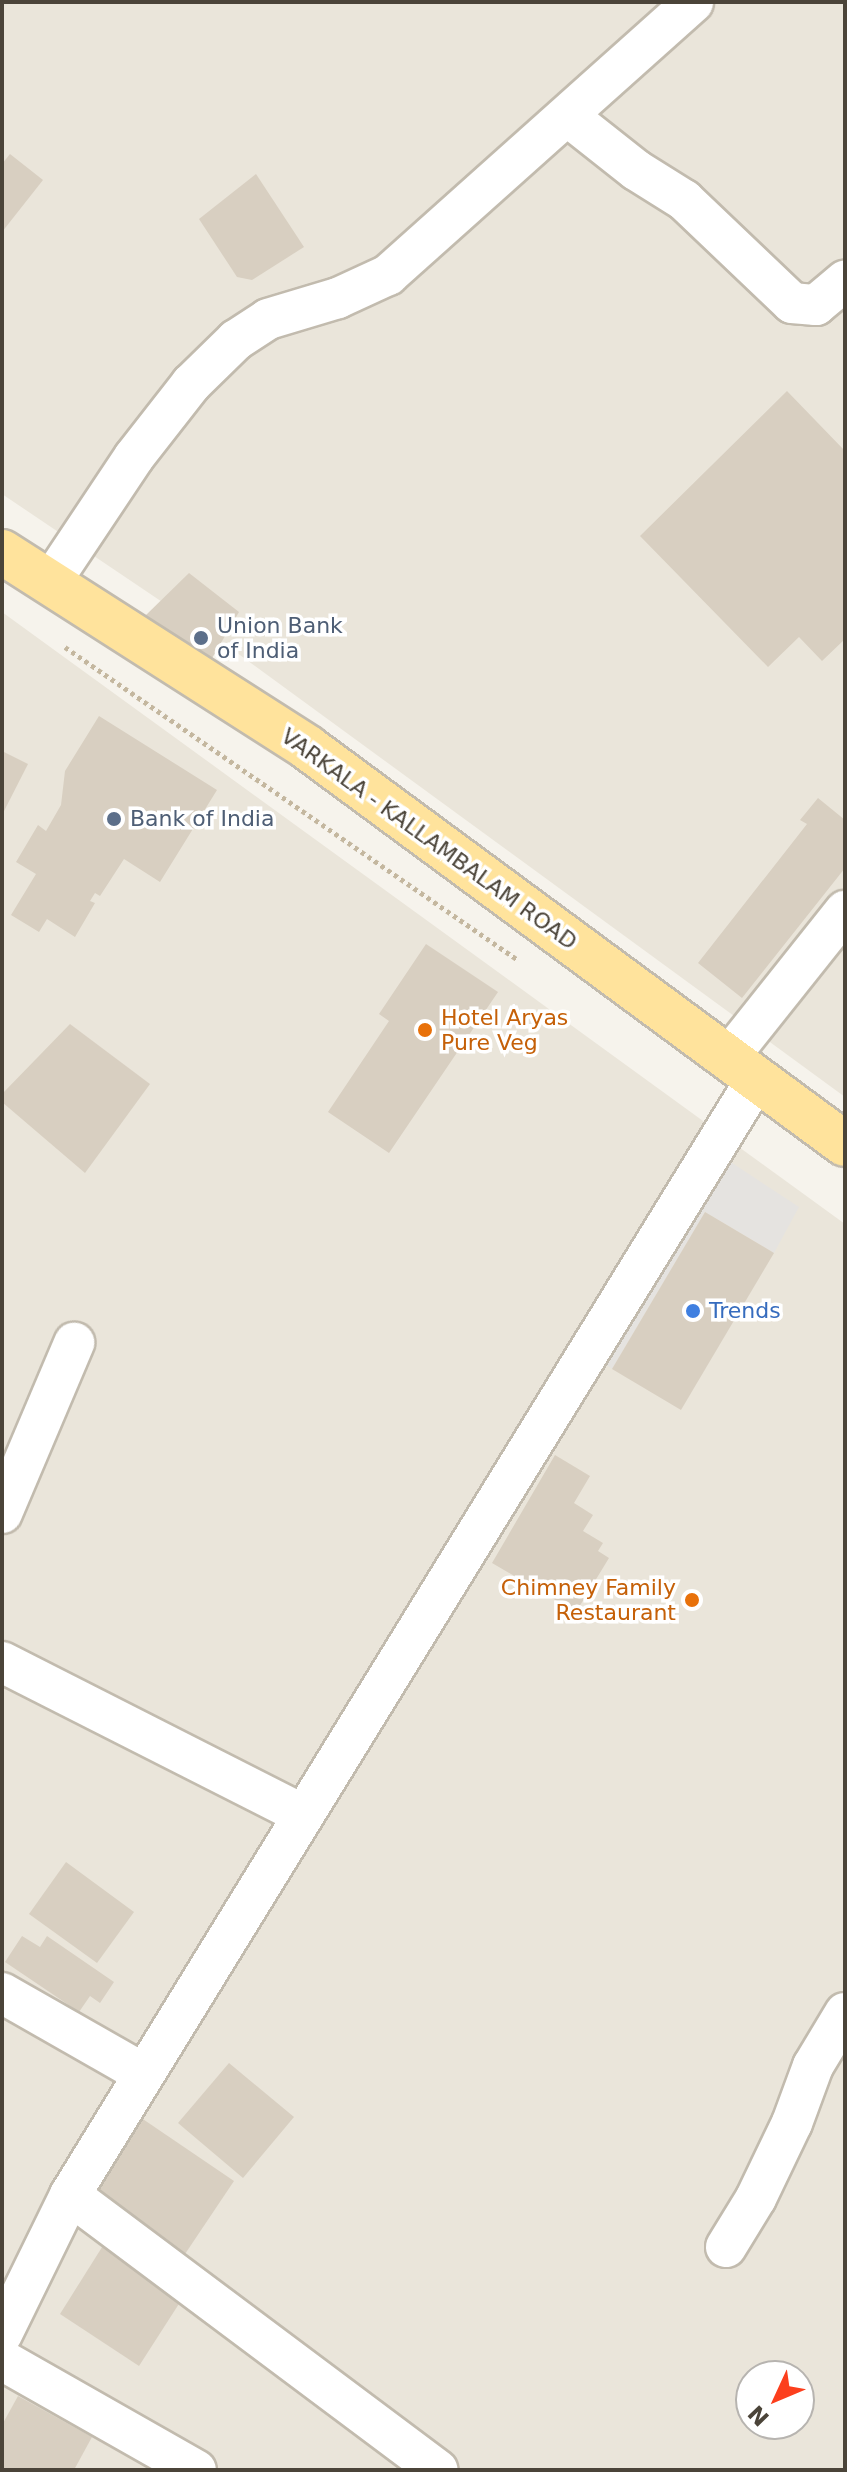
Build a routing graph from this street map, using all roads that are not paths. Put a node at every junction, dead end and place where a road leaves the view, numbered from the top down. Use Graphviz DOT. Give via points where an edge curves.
graph roads {
  1 [pos="693,2"];
  2 [pos="569,117"];
  3 [pos="845,281"];
  4 [pos="2,552"];
  5 [pos="50,583"];
  6 [pos="845,911"];
  7 [pos="742,1069"];
  8 [pos="845,1144"];
  9 [pos="74,1343"];
  10 [pos="2,1513"];
  11 [pos="2,1662"];
  12 [pos="303,1815"];
  13 [pos="2,1993"];
  14 [pos="845,2013"];
  15 [pos="144,2074"];
  16 [pos="70,2195"];
  17 [pos="726,2247"];
  18 [pos="2,2334"];
  19 [pos="2,2360"];
  20 [pos="196,2470"];
  21 [pos="437,2470"];
  1 -- 2 [label="street"];
  2 -- 3 [label="street" via="684,200 792,303 816,305"];
  2 -- 5 [label="street" via="388,275 338,298 268,319 236,340 191,384 141,447"];
  4 -- 5 [label="main road, VARKALA - KALLAMBALAM ROAD"];
  5 -- 7 [label="main road, VARKALA - KALLAMBALAM ROAD" via="308,748"];
  6 -- 7 [label="street"];
  7 -- 8 [label="main road, VARKALA - KALLAMBALAM ROAD"];
  7 -- 12 [label="street"];
  9 -- 10 [label="street"];
  11 -- 12 [label="street"];
  12 -- 15 [label="street"];
  13 -- 15 [label="street"];
  14 -- 17 [label="street" via="813,2066 756,2198"];
  15 -- 16 [label="street"];
  16 -- 18 [label="street"];
  16 -- 21 [label="street"];
  19 -- 20 [label="street"];
}
